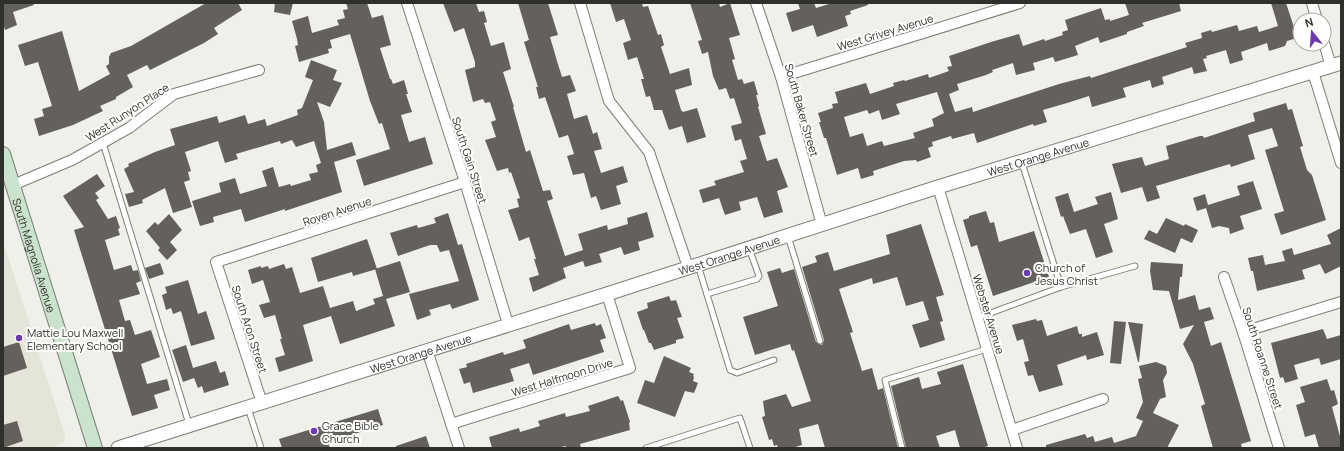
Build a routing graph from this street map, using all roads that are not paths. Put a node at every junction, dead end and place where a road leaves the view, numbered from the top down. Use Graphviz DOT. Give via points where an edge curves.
graph roads {
  1 [pos="407,3"];
  2 [pos="580,3"];
  3 [pos="756,3"];
  4 [pos="1020,3"];
  5 [pos="1329,52"];
  6 [pos="1336,64"];
  7 [pos="259,70"];
  8 [pos="1313,72"];
  9 [pos="780,77"];
  10 [pos="103,143"];
  11 [pos="3,154"];
  12 [pos="1022,162"];
  13 [pos="1341,163"];
  14 [pos="465,182"];
  15 [pos="13,185"];
  16 [pos="938,188"];
  17 [pos="822,224"];
  18 [pos="788,235"];
  19 [pos="749,248"];
  20 [pos="216,262"];
  21 [pos="693,266"];
  22 [pos="1135,266"];
  23 [pos="1224,277"];
  24 [pos="1061,287"];
  25 [pos="607,294"];
  26 [pos="707,294"];
  27 [pos="1341,302"];
  28 [pos="977,318"];
  29 [pos="508,324"];
  30 [pos="1243,332"];
  31 [pos="820,341"];
  32 [pos="987,349"];
  33 [pos="427,350"];
  34 [pos="774,360"];
  35 [pos="1103,399"];
  36 [pos="262,403"];
  37 [pos="247,407"];
  38 [pos="451,424"];
  39 [pos="190,425"];
  40 [pos="1012,430"];
  41 [pos="95,448"];
  42 [pos="118,448"];
  43 [pos="261,448"];
  44 [pos="459,448"];
  45 [pos="646,448"];
  46 [pos="750,448"];
  47 [pos="902,448"];
  48 [pos="1017,448"];
  49 [pos="1279,448"];
  1 -- 14 [label="street, South Gain Street"];
  2 -- 21 [label="street" via="609,101 649,152"];
  3 -- 9 [label="street, South Baker Street"];
  4 -- 9 [label="street, West Grivey Avenue"];
  5 -- 6 [label="street"];
  6 -- 8 [label="street, West Orange Avenue"];
  7 -- 10 [label="street, West Runyon Place" via="174,94"];
  8 -- 12 [label="street, West Orange Avenue"];
  8 -- 13 [label="street"];
  9 -- 17 [label="street, South Baker Street"];
  10 -- 15 [label="street, West Runyon Place" via="72,160"];
  10 -- 39 [label="lane"];
  11 -- 15 [label="main road, South Magnolia Avenue"];
  12 -- 16 [label="street, West Orange Avenue"];
  12 -- 24 [label="lane"];
  14 -- 20 [label="street, Roven Avenue"];
  14 -- 29 [label="street, South Gain Street"];
  15 -- 41 [label="main road, South Magnolia Avenue"];
  16 -- 17 [label="street, West Orange Avenue"];
  16 -- 28 [label="street, Webster Avenue"];
  17 -- 18 [label="street, West Orange Avenue"];
  18 -- 19 [label="street, West Orange Avenue"];
  18 -- 31 [label="lane"];
  19 -- 21 [label="street, West Orange Avenue"];
  19 -- 26 [label="lane" via="759,276"];
  20 -- 36 [label="street, South Aron Street"];
  21 -- 25 [label="street, West Orange Avenue"];
  21 -- 26 [label="lane"];
  22 -- 24 [label="lane"];
  23 -- 30 [label="street, South Roanne Street"];
  24 -- 28 [label="lane"];
  25 -- 29 [label="street, West Orange Avenue"];
  25 -- 38 [label="street, West Halfmoon Drive" via="630,368"];
  26 -- 34 [label="lane" via="730,370 737,373"];
  27 -- 30 [label="street"];
  28 -- 32 [label="street, Webster Avenue"];
  29 -- 33 [label="street, West Orange Avenue"];
  30 -- 49 [label="street, South Roanne Street"];
  32 -- 40 [label="street, Webster Avenue"];
  32 -- 47 [label="lane" via="885,380"];
  33 -- 36 [label="street, West Orange Avenue"];
  33 -- 38 [label="street"];
  35 -- 40 [label="street"];
  36 -- 37 [label="street, West Orange Avenue"];
  37 -- 39 [label="street, West Orange Avenue"];
  37 -- 43 [label="lane"];
  38 -- 44 [label="street"];
  39 -- 42 [label="street, West Orange Avenue"];
  40 -- 48 [label="street, Webster Avenue"];
  45 -- 46 [label="lane" via="740,418"];
}
